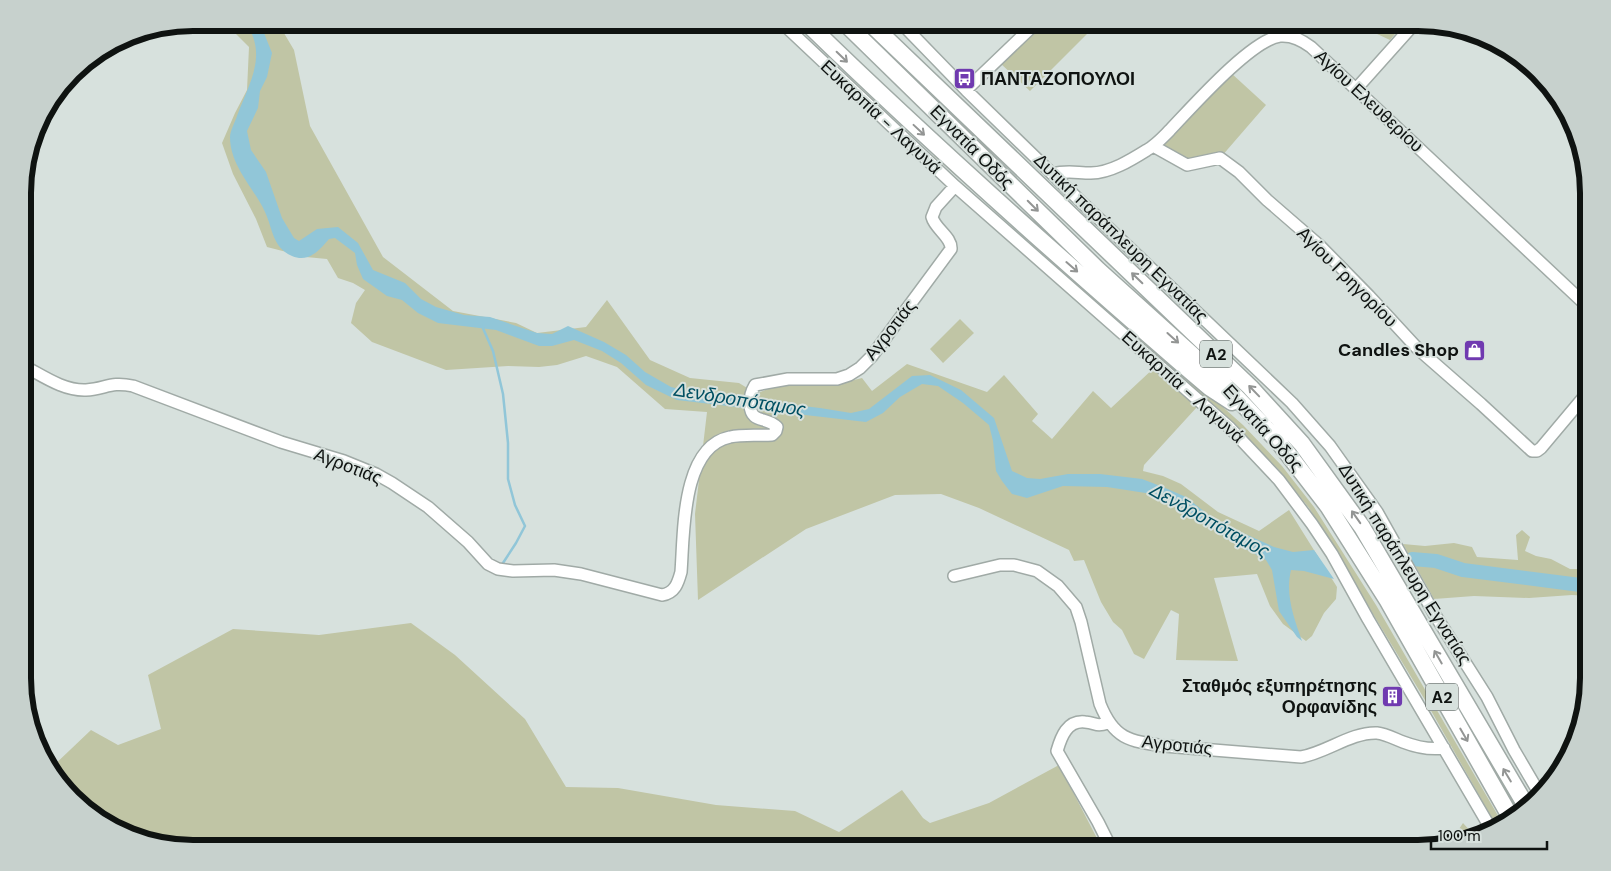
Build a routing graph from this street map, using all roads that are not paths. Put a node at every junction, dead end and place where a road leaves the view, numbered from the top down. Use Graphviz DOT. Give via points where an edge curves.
graph roads {
  1 [pos="817,31"];
  2 [pos="855,31"];
  3 [pos="880,31"];
  4 [pos="910,31"];
  5 [pos="1026,31"];
  6 [pos="1407,31"];
  7 [pos="792,32"];
  8 [pos="1356,89"];
  9 [pos="966,90"];
  10 [pos="1153,146"];
  11 [pos="1053,174"];
  12 [pos="955,186"];
  13 [pos="1580,299"];
  14 [pos="32,370"];
  15 [pos="1580,402"];
  16 [pos="1257,418"];
  17 [pos="954,576"];
  18 [pos="1108,723"];
  19 [pos="1444,748"];
  20 [pos="1537,788"];
  21 [pos="1523,802"];
  22 [pos="1508,812"];
  23 [pos="1488,824"];
  24 [pos="1107,839"];
  1 -- 16 [label="highway, one-way" via="950,159 1122,311 1209,387"];
  2 -- 16 [label="highway, Εγνατία Οδός / Α2, one-way" via="1098,270 1220,380"];
  21 -- 3 [label="highway, Εγνατία Οδός / Α2, one-way" via="1362,527 1302,444 1250,387"];
  4 -- 9 [label="street, Δυτική παράπλευρη Εγνατίας"];
  5 -- 9 [label="street"];
  6 -- 8 [label="street"];
  7 -- 12 [label="street, Ευκαρπία - Λαγυνά"];
  8 -- 10 [label="street, Αγίου Ελευθερίου" via="1305,42 1289,36 1270,38 1231,68"];
  8 -- 13 [label="street, Αγίου Ελευθερίου"];
  9 -- 11 [label="street, Δυτική παράπλευρη Εγνατίας"];
  10 -- 11 [label="street, Αγίου Ελευθερίου" via="1104,171"];
  10 -- 15 [label="street, Αγίου Γρηγορίου" via="1187,165 1220,158 1238,172 1327,253 1417,348 1532,451 1541,448"];
  11 -- 20 [label="street, Δυτική παράπλευρη Εγνατίας" via="1286,397 1330,446 1377,512 1488,697"];
  12 -- 14 [label="street, Αγροτιάς" via="936,207 932,217 952,248 872,356 849,375 837,379 788,379 755,385 750,393 750,412 755,418 773,423 776,431 772,435 729,437 706,452 690,486 679,582 668,594 554,570 498,569 488,564 428,507 376,474 272,439 133,386 111,384 77,390 66,388"];
  12 -- 19 [label="street, Ευκαρπία - Λαγυνά" via="1205,405 1279,480 1332,554"];
  16 -- 22 [label="highway, Εγνατία Οδός / Α2, one-way" via="1328,506 1388,601"];
  17 -- 18 [label="street" via="1000,565 1014,565 1037,571 1058,586 1076,607 1100,704"];
  18 -- 19 [label="street, Αγροτιάς" via="1120,734 1142,743 1286,756 1312,755 1366,734 1378,733 1419,747"];
  18 -- 24 [label="street" via="1073,724 1063,733 1057,751"];
  19 -- 23 [label="street, Ευκαρπία - Λαγυνά"];
}
